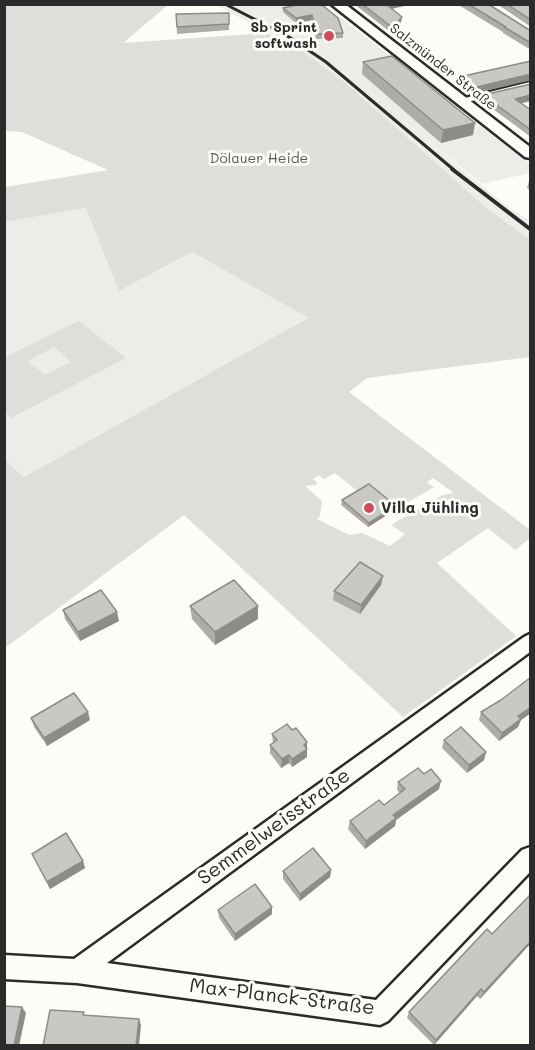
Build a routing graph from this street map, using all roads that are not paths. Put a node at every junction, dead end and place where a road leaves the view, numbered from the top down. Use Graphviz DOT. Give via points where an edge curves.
graph roads {
  1 [pos="337,4"];
  2 [pos="531,85"];
  3 [pos="462,100"];
  4 [pos="531,154"];
  5 [pos="528,648"];
  6 [pos="531,857"];
  7 [pos="4,967"];
  8 [pos="77,971"];
  1 -- 3 [label="main road, Salzmünder Straße"];
  2 -- 3 [label="street"];
  3 -- 4 [label="main road, Salzmünder Straße"];
  5 -- 8 [label="street, Semmelweisstraße"];
  6 -- 8 [label="street, Max-Planck-Straße" via="380,1013"];
  7 -- 8 [label="street"];
}
